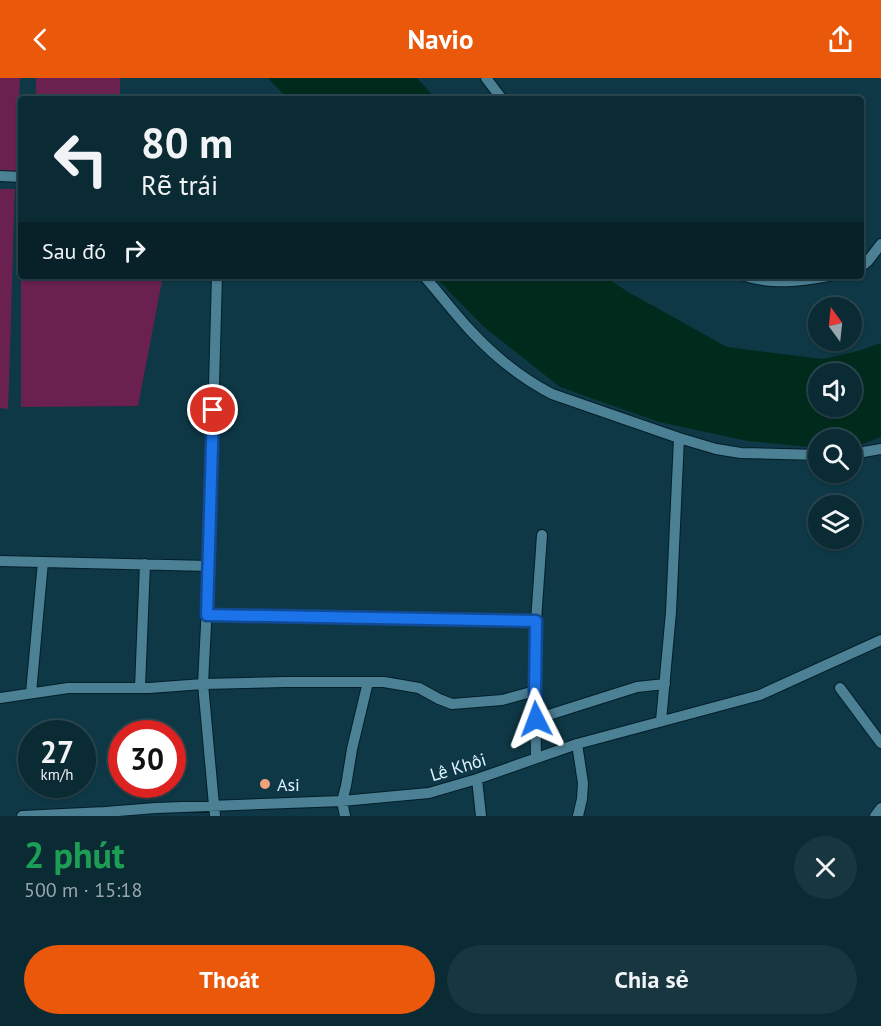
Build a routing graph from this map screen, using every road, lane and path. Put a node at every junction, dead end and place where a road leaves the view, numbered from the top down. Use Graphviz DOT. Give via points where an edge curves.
graph roads {
  1 [pos="486,78"];
  2 [pos="500,96"];
  3 [pos="0,176"];
  4 [pos="18,177"];
  5 [pos="881,244"];
  6 [pos="864,264"];
  7 [pos="217,279"];
  8 [pos="427,279"];
  9 [pos="754,279"];
  10 [pos="812,279"];
  11 [pos="679,438"];
  12 [pos="881,449"];
  13 [pos="862,452"];
  14 [pos="808,455"];
  15 [pos="543,535"];
  16 [pos="0,561"];
  17 [pos="43,562"];
  18 [pos="145,564"];
  19 [pos="209,566"];
  20 [pos="207,615"];
  21 [pos="536,621"];
  22 [pos="881,640"];
  23 [pos="368,682"];
  24 [pos="204,684"];
  25 [pos="664,684"];
  26 [pos="140,687"];
  27 [pos="840,688"];
  28 [pos="535,691"];
  29 [pos="31,693"];
  30 [pos="0,698"];
  31 [pos="536,719"];
  32 [pos="661,721"];
  33 [pos="881,743"];
  34 [pos="577,744"];
  35 [pos="536,758"];
  36 [pos="477,779"];
  37 [pos="342,801"];
  38 [pos="881,808"];
  39 [pos="215,811"];
  40 [pos="106,814"];
  41 [pos="22,816"];
  42 [pos="345,816"];
  43 [pos="481,816"];
  44 [pos="578,816"];
  45 [pos="875,816"];
  1 -- 2 [label="street"];
  3 -- 4 [label="street"];
  5 -- 6 [label="street"];
  7 -- 19 [label="street"];
  8 -- 11 [label="street" via="485,345 537,386"];
  9 -- 10 [label="street"];
  11 -- 14 [label="street" via="741,453"];
  11 -- 25 [label="street"];
  12 -- 13 [label="street"];
  15 -- 21 [label="street"];
  16 -- 17 [label="street"];
  17 -- 18 [label="street"];
  17 -- 29 [label="street"];
  18 -- 19 [label="street"];
  18 -- 26 [label="street"];
  19 -- 20 [label="street"];
  20 -- 21 [label="street"];
  20 -- 24 [label="street"];
  21 -- 28 [label="street"];
  22 -- 32 [label="street, Lê Khôi" via="760,694"];
  23 -- 24 [label="street"];
  23 -- 28 [label="street" via="419,688 452,704 502,700"];
  23 -- 37 [label="street"];
  24 -- 26 [label="street"];
  24 -- 39 [label="street"];
  25 -- 31 [label="street" via="637,687"];
  25 -- 32 [label="street"];
  26 -- 29 [label="street"];
  27 -- 33 [label="street"];
  28 -- 31 [label="street"];
  29 -- 30 [label="street"];
  31 -- 35 [label="street"];
  32 -- 34 [label="street, Lê Khôi"];
  34 -- 35 [label="street, Lê Khôi"];
  34 -- 44 [label="street" via="583,783"];
  35 -- 36 [label="street, Lê Khôi"];
  36 -- 37 [label="street, Lê Khôi" via="429,793"];
  36 -- 43 [label="street"];
  37 -- 39 [label="street, Lê Khôi"];
  37 -- 42 [label="street"];
  38 -- 45 [label="street"];
  39 -- 40 [label="street, Lê Khôi" via="156,808"];
  40 -- 41 [label="street, Lê Khôi"];
}
